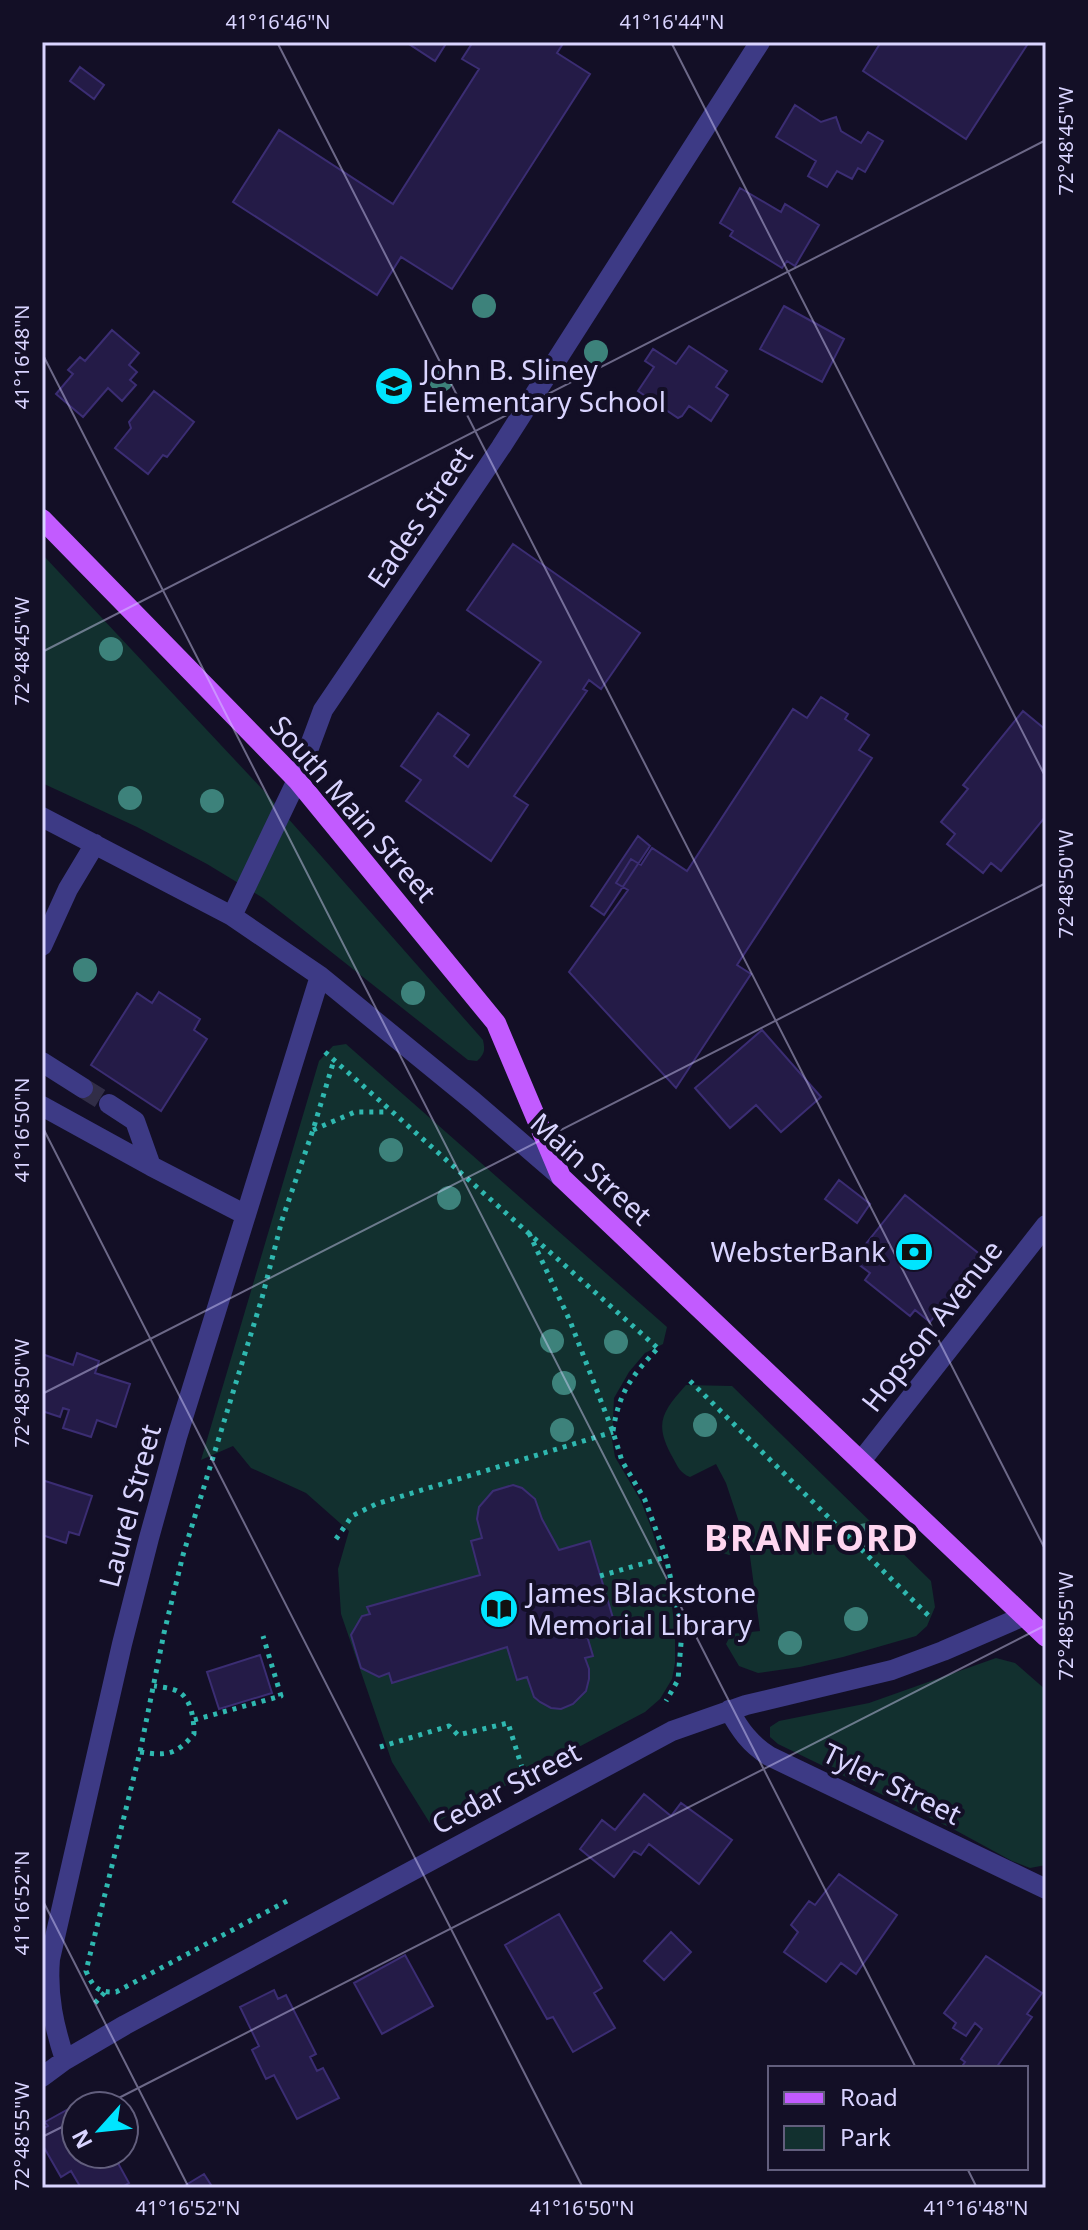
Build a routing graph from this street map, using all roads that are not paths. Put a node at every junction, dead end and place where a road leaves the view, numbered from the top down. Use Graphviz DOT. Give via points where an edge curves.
graph roads {
  1 [pos="760,42"];
  2 [pos="42,519"];
  3 [pos="297,780"];
  4 [pos="42,817"];
  5 [pos="95,844"];
  6 [pos="232,916"];
  7 [pos="42,946"];
  8 [pos="320,976"];
  9 [pos="42,1062"];
  10 [pos="83,1088"];
  11 [pos="109,1104"];
  12 [pos="42,1106"];
  13 [pos="151,1166"];
  14 [pos="561,1177"];
  15 [pos="246,1215"];
  16 [pos="1046,1225"];
  17 [pos="861,1461"];
  18 [pos="1024,1616"];
  19 [pos="1046,1637"];
  20 [pos="729,1710"];
  21 [pos="1046,1889"];
  22 [pos="65,2060"];
  23 [pos="42,2077"];
  1 -- 3 [label="street, Eades Street" via="501,447 323,710"];
  2 -- 3 [label="main road, South Main Street"];
  3 -- 6 [label="street, Eades Street"];
  3 -- 14 [label="main road, South Main Street" via="496,1023"];
  4 -- 5 [label="street, Main Street"];
  5 -- 6 [label="street, Main Street"];
  5 -- 7 [label="street"];
  6 -- 8 [label="street, Main Street"];
  8 -- 14 [label="street, Main Street"];
  8 -- 15 [label="street, Laurel Street"];
  9 -- 10 [label="street"];
  11 -- 13 [label="street" via="135,1121"];
  12 -- 13 [label="street"];
  13 -- 15 [label="street"];
  14 -- 17 [label="main road, Main Street"];
  15 -- 22 [label="street, Laurel Street" via="149,1538 50,1959 50,2008"];
  16 -- 17 [label="street, Hopson Avenue"];
  17 -- 18 [label="main road, Main Street"];
  18 -- 19 [label="main road, Main Street"];
  18 -- 20 [label="street, Cedar Street" via="892,1670"];
  20 -- 21 [label="street, Tyler Street" via="743,1735 769,1756"];
  20 -- 22 [label="street, Cedar Street" via="655,1739"];
  22 -- 23 [label="street, Cedar Street"];
}
